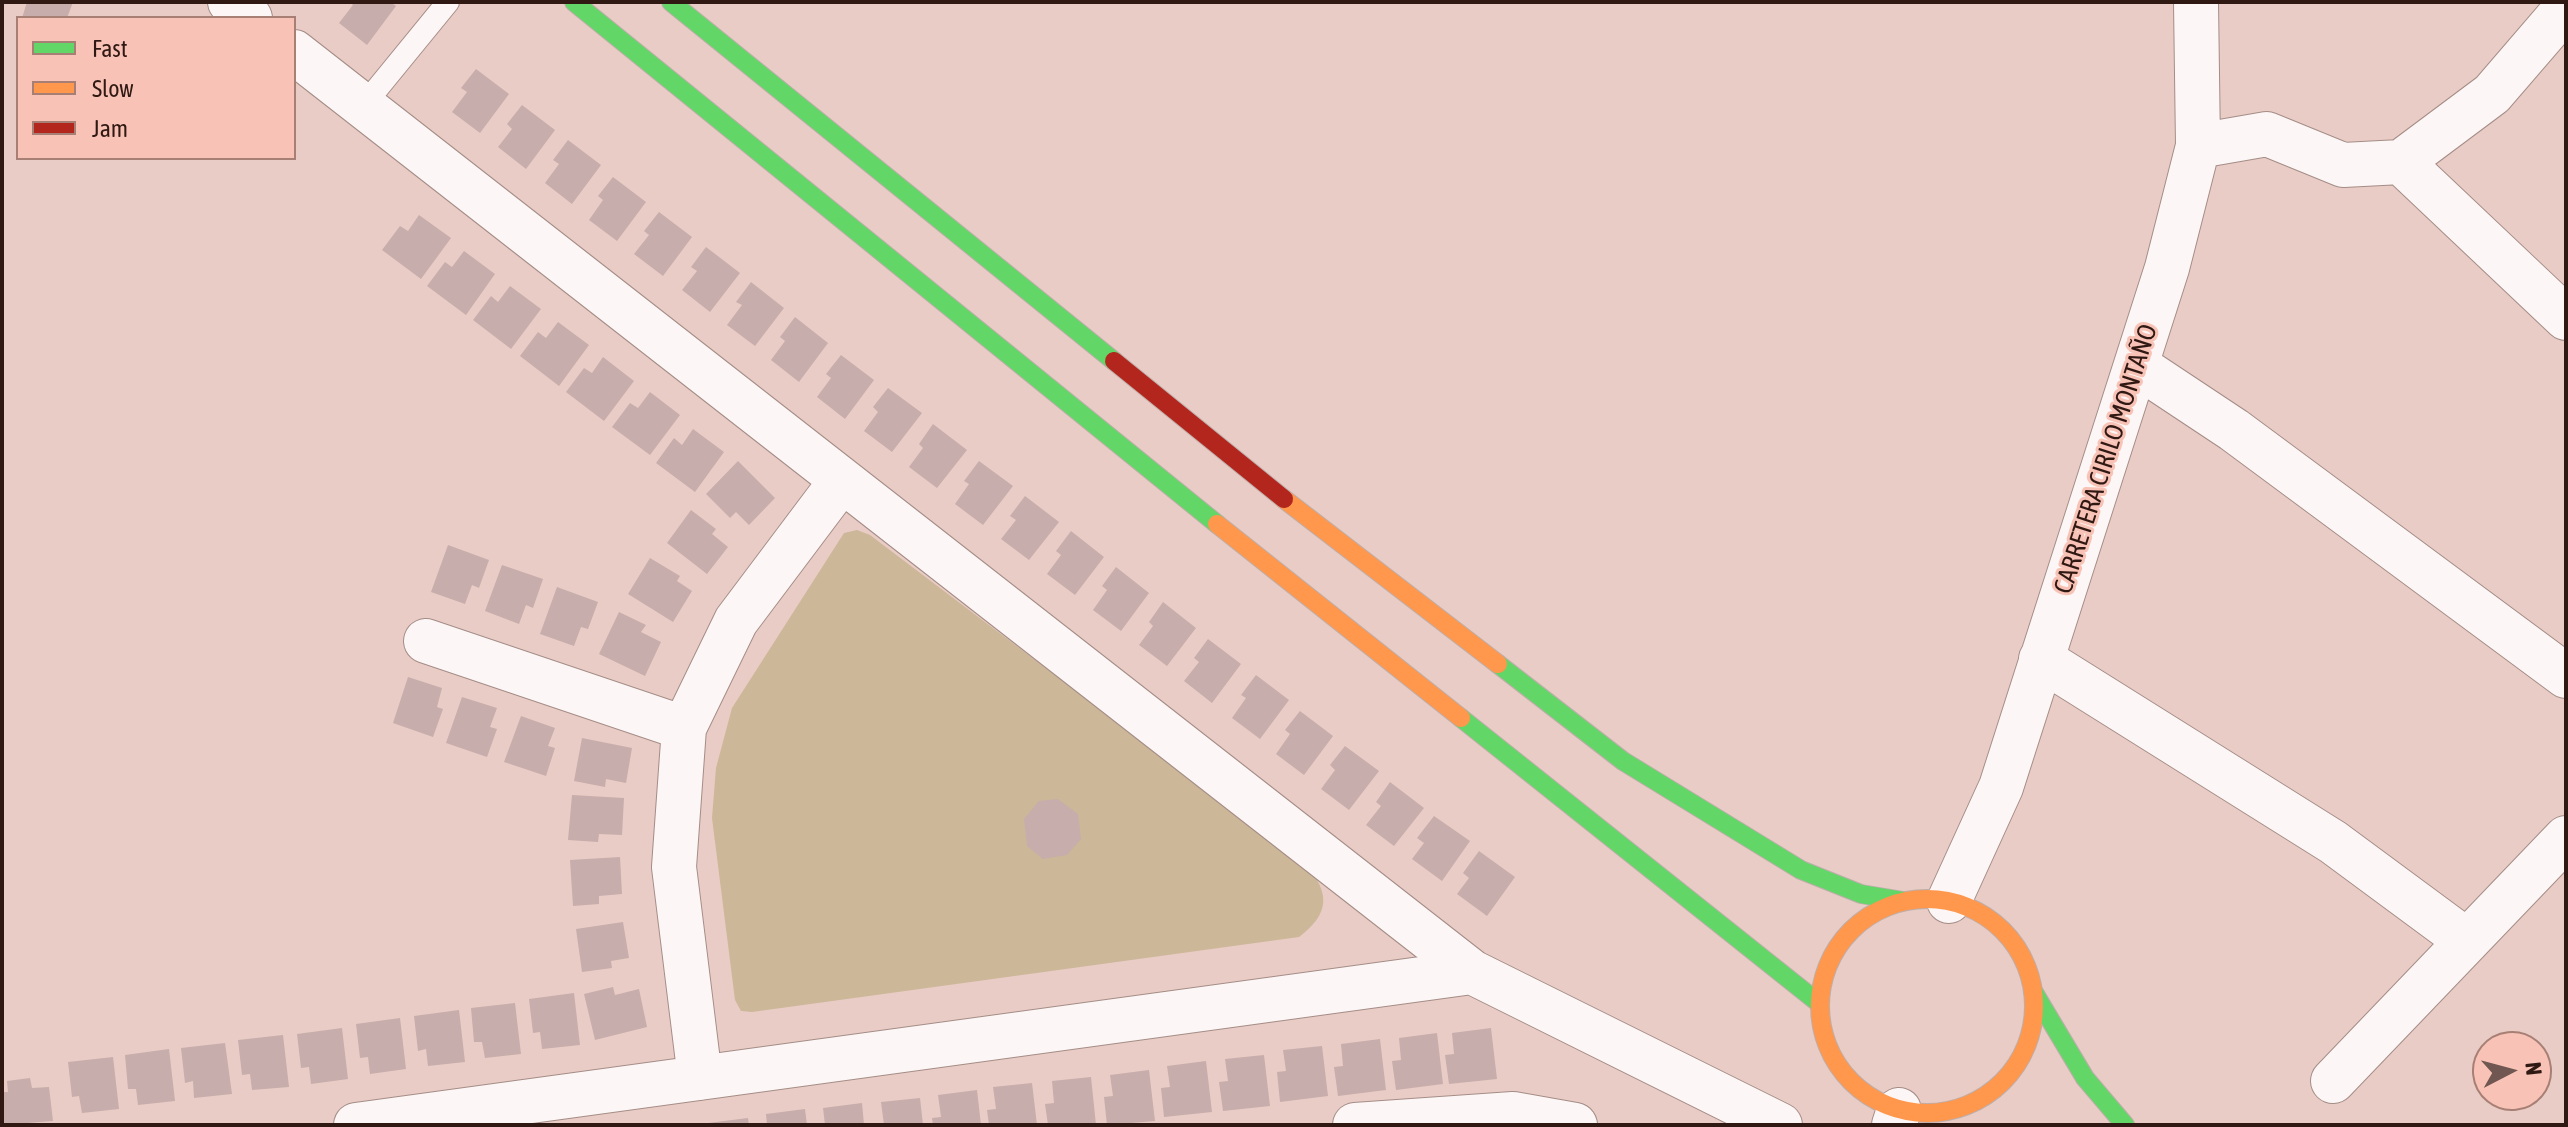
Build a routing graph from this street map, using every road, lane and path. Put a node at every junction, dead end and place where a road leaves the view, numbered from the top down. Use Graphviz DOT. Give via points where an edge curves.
graph roads {
  1 [pos="230,2"];
  2 [pos="448,2"];
  3 [pos="574,2"];
  4 [pos="671,2"];
  5 [pos="2196,2"];
  6 [pos="2566,8"];
  7 [pos="248,16"];
  8 [pos="296,54"];
  9 [pos="363,106"];
  10 [pos="2198,146"];
  11 [pos="2401,162"];
  12 [pos="2566,318"];
  13 [pos="2136,365"];
  14 [pos="842,480"];
  15 [pos="426,641"];
  16 [pos="2041,659"];
  17 [pos="2566,676"];
  18 [pos="684,728"];
  19 [pos="2566,838"];
  20 [pos="1903,901"];
  21 [pos="1949,901"];
  22 [pos="2467,941"];
  23 [pos="1472,972"];
  24 [pos="2033,991"];
  25 [pos="1820,1004"];
  26 [pos="700,1078"];
  27 [pos="2333,1081"];
  28 [pos="1950,1110"];
  29 [pos="1897,1118"];
  30 [pos="356,1125"];
  31 [pos="1355,1125"];
  32 [pos="1575,1125"];
  33 [pos="1780,1125"];
  34 [pos="1972,1125"];
  35 [pos="2125,1125"];
  1 -- 7 [label="street"];
  2 -- 9 [label="lane"];
  3 -- 25 [label="highway"];
  4 -- 20 [label="highway" via="1284,499 1623,761 1801,870 1861,894"];
  5 -- 10 [label="street, CARRETERA CIRILO MONTAÑO"];
  6 -- 11 [label="street" via="2492,94"];
  8 -- 9 [label="street"];
  9 -- 14 [label="street"];
  10 -- 11 [label="street" via="2267,134 2343,165"];
  10 -- 13 [label="street, CARRETERA CIRILO MONTAÑO"];
  11 -- 12 [label="street"];
  13 -- 16 [label="street, CARRETERA CIRILO MONTAÑO"];
  13 -- 17 [label="street" via="2234,430"];
  14 -- 18 [label="street" via="736,621"];
  14 -- 23 [label="street"];
  15 -- 18 [label="street"];
  16 -- 21 [label="street, CARRETERA CIRILO MONTAÑO" via="2001,787"];
  16 -- 22 [label="street" via="2333,842"];
  18 -- 26 [label="street" via="674,867"];
  19 -- 22 [label="street"];
  20 -- 21 [label="highway"];
  20 -- 25 [label="highway" via="1870,914 1844,938 1827,969"];
  21 -- 24 [label="highway" via="1973,908 2002,929 2023,957"];
  22 -- 27 [label="street"];
  23 -- 26 [label="street"];
  23 -- 33 [label="street"];
  24 -- 28 [label="highway" via="2033,1026 2020,1059 1998,1087 1969,1106"];
  24 -- 35 [label="highway" via="2064,1050"];
  25 -- 29 [label="highway" via="1825,1039 1841,1071"];
  26 -- 30 [label="street"];
  28 -- 29 [label="highway"];
  28 -- 34 [label="highway"];
  31 -- 32 [label="street" via="1513,1114"];
}
